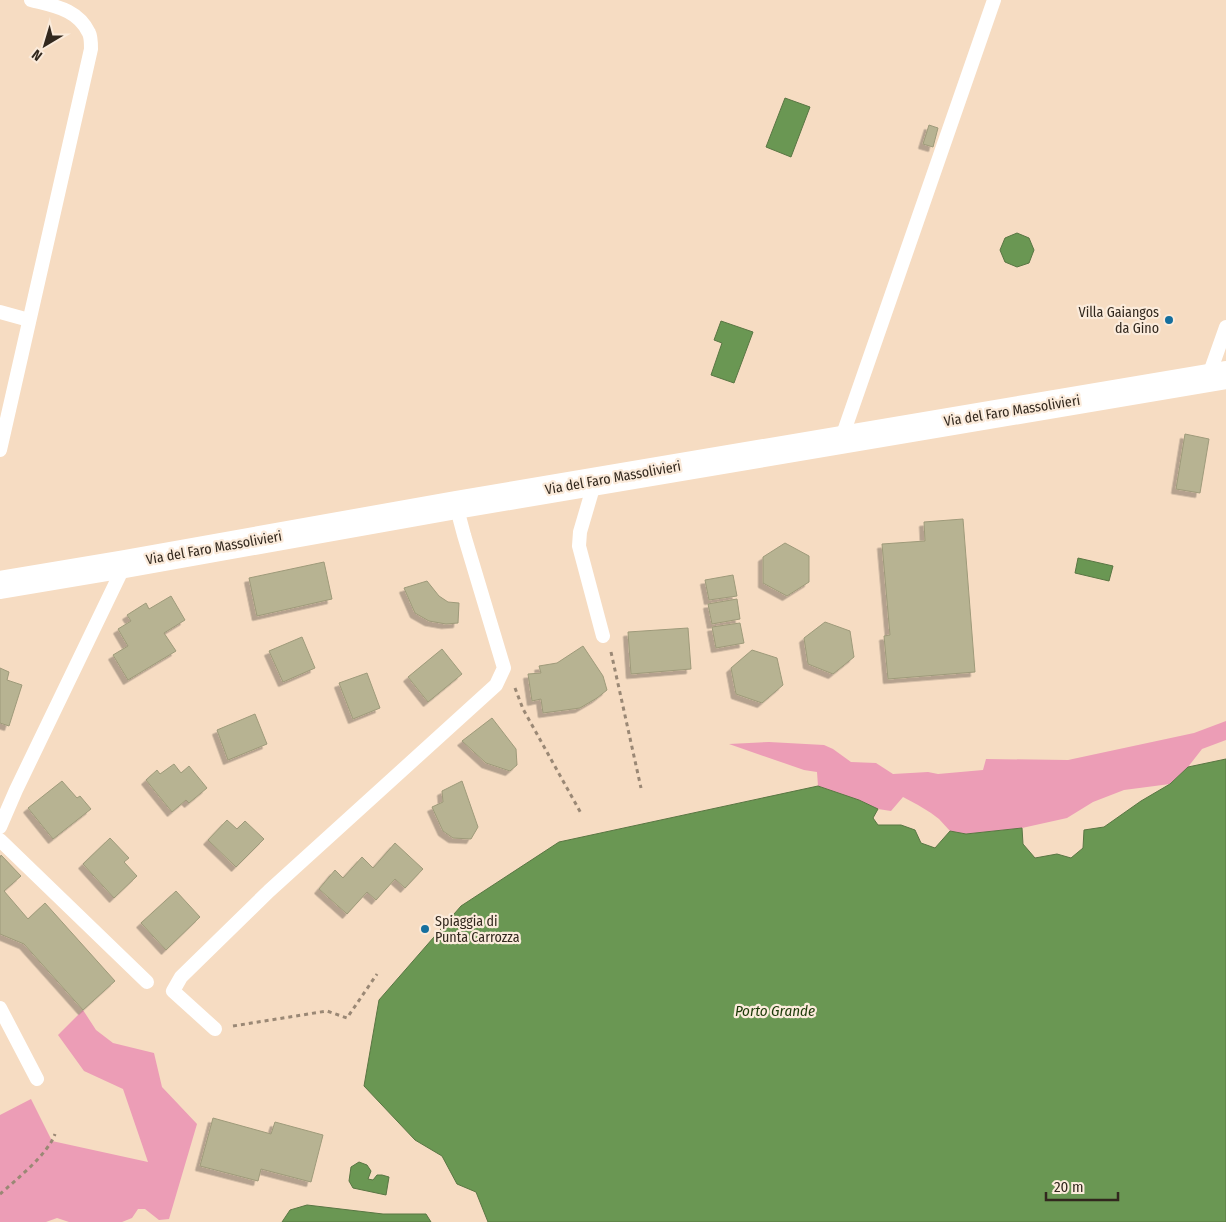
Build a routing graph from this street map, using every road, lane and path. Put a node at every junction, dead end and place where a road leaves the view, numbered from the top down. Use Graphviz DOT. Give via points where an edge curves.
graph roads {
  1 [pos="31,0"];
  2 [pos="994,0"];
  3 [pos="0,312"];
  4 [pos="29,320"];
  5 [pos="1226,327"];
  6 [pos="1217,377"];
  7 [pos="841,440"];
  8 [pos="0,450"];
  9 [pos="595,481"];
  10 [pos="456,505"];
  11 [pos="126,564"];
  12 [pos="0,585"];
  13 [pos="603,636"];
  14 [pos="504,668"];
  15 [pos="641,788"];
  16 [pos="582,815"];
  17 [pos="0,827"];
  18 [pos="0,840"];
  19 [pos="377,974"];
  20 [pos="147,982"];
  21 [pos="0,1008"];
  22 [pos="215,1029"];
  23 [pos="37,1079"];
  24 [pos="55,1134"];
  25 [pos="0,1194"];
  1 -- 4 [label="lane" via="65,9 81,20 90,34 91,49"];
  2 -- 7 [label="lane"];
  3 -- 4 [label="lane"];
  4 -- 8 [label="lane"];
  5 -- 6 [label="lane"];
  6 -- 7 [label="street, Via del Faro Massolivieri"];
  7 -- 9 [label="street, Via del Faro Massolivieri"];
  9 -- 10 [label="street, Via del Faro Massolivieri"];
  9 -- 13 [label="lane" via="579,546"];
  10 -- 11 [label="street, Via del Faro Massolivieri"];
  10 -- 14 [label="lane"];
  11 -- 12 [label="street, Via del Faro Massolivieri"];
  11 -- 17 [label="lane"];
  13 -- 15 [label="path" via="611,651"];
  14 -- 16 [label="path"];
  14 -- 22 [label="lane" via="496,685 270,891 181,977 173,991"];
  18 -- 20 [label="lane"];
  19 -- 22 [label="path" via="347,1018 327,1011"];
  21 -- 23 [label="lane"];
  24 -- 25 [label="path" via="32,1164"];
}
